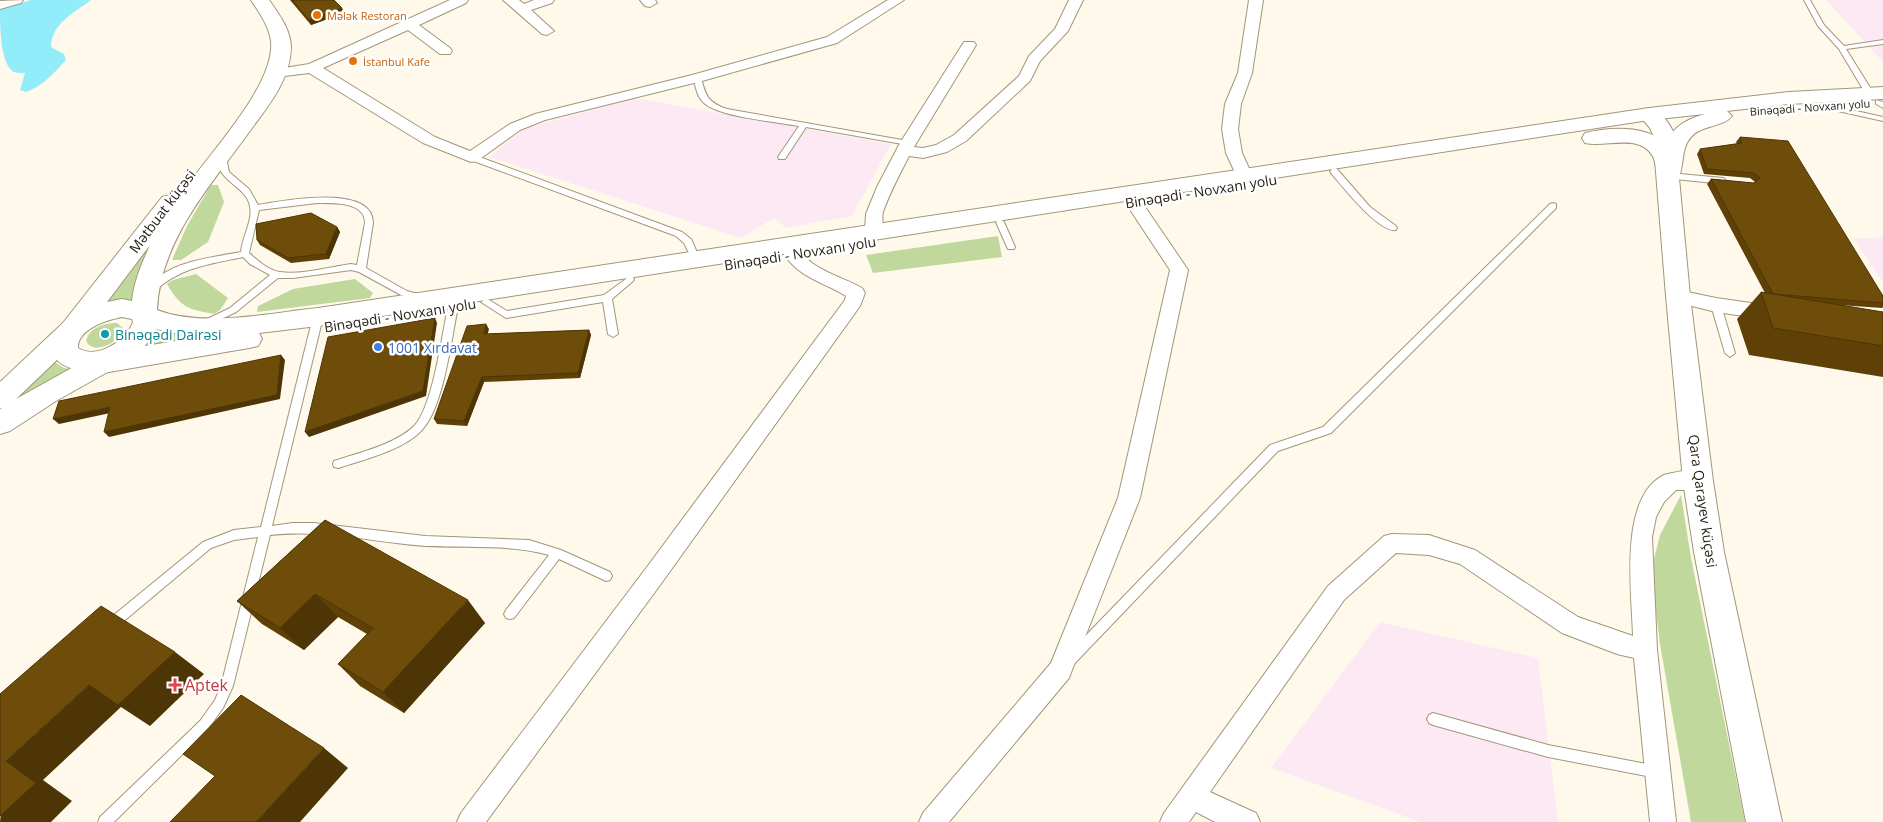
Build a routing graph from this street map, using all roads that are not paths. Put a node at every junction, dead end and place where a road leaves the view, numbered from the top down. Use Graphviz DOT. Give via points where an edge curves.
graph roads {
  1 [pos="16,0"];
  2 [pos="244,0"];
  3 [pos="260,0"];
  4 [pos="429,0"];
  5 [pos="461,0"];
  6 [pos="510,0"];
  7 [pos="547,0"];
  8 [pos="897,0"];
  9 [pos="1076,0"];
  10 [pos="1256,0"];
  11 [pos="1807,0"];
  12 [pos="0,5"];
  13 [pos="522,9"];
  14 [pos="440,10"];
  15 [pos="409,24"];
  16 [pos="547,31"];
  17 [pos="1883,42"];
  18 [pos="969,45"];
  19 [pos="1842,48"];
  20 [pos="445,51"];
  21 [pos="312,68"];
  22 [pos="277,73"];
  23 [pos="697,78"];
  24 [pos="1880,103"];
  25 [pos="1741,112"];
  26 [pos="1653,118"];
  27 [pos="804,124"];
  28 [pos="1519,143"];
  29 [pos="906,147"];
  30 [pos="222,154"];
  31 [pos="471,157"];
  32 [pos="782,157"];
  33 [pos="1334,171"];
  34 [pos="1244,174"];
  35 [pos="1669,176"];
  36 [pos="1732,181"];
  37 [pos="1133,202"];
  38 [pos="1553,206"];
  39 [pos="255,208"];
  40 [pos="1000,222"];
  41 [pos="1393,228"];
  42 [pos="874,231"];
  43 [pos="1011,247"];
  44 [pos="245,254"];
  45 [pos="793,254"];
  46 [pos="696,259"];
  47 [pos="361,269"];
  48 [pos="276,275"];
  49 [pos="630,279"];
  50 [pos="1678,296"];
  51 [pos="607,298"];
  52 [pos="428,300"];
  53 [pos="486,302"];
  54 [pos="1716,305"];
  55 [pos="144,306"];
  56 [pos="453,307"];
  57 [pos="1785,315"];
  58 [pos="317,323"];
  59 [pos="196,326"];
  60 [pos="73,329"];
  61 [pos="613,334"];
  62 [pos="1730,353"];
  63 [pos="93,362"];
  64 [pos="0,398"];
  65 [pos="0,422"];
  66 [pos="338,464"];
  67 [pos="1698,481"];
  68 [pos="264,531"];
  69 [pos="557,553"];
  70 [pos="606,576"];
  71 [pos="510,614"];
  72 [pos="96,638"];
  73 [pos="1645,650"];
  74 [pos="1060,670"];
  75 [pos="1433,719"];
  76 [pos="1657,772"];
  77 [pos="1192,796"];
  78 [pos="106,822"];
  79 [pos="470,822"];
  80 [pos="932,822"];
  81 [pos="1173,822"];
  82 [pos="1247,822"];
  83 [pos="1663,822"];
  84 [pos="1764,822"];
  1 -- 12 [label="street"];
  2 -- 60 [label="main road, Mətbuat küçəsi" via="259,26 265,50 264,62 253,89"];
  3 -- 22 [label="main road, Mətbuat küçəsi" via="279,34 281,46"];
  4 -- 14 [label="street"];
  5 -- 14 [label="street"];
  6 -- 13 [label="street"];
  7 -- 13 [label="street"];
  8 -- 23 [label="street" via="832,40"];
  9 -- 29 [label="street" via="1061,31 1034,59 1025,78 967,132 941,149 923,153"];
  10 -- 34 [label="street" via="1244,74 1233,104 1230,129 1234,153"];
  11 -- 19 [label="lane" via="1821,26"];
  13 -- 16 [label="street"];
  14 -- 15 [label="street"];
  15 -- 20 [label="street"];
  15 -- 21 [label="street"];
  17 -- 19 [label="lane"];
  18 -- 29 [label="street"];
  19 -- 24 [label="lane"];
  21 -- 22 [label="street"];
  21 -- 31 [label="street" via="429,140"];
  22 -- 30 [label="main road, Mətbuat küçəsi" via="260,103"];
  23 -- 27 [label="lane" via="702,99 708,105 725,111"];
  23 -- 31 [label="street" via="540,117 515,128"];
  24 -- 25 [label="main road, Binəqədi - Novxanı yolu"];
  24 -- 26 [label="main road" via="1789,98"];
  25 -- 26 [label="main road"];
  25 -- 35 [label="main road" via="1702,122 1683,131 1675,143"];
  26 -- 28 [label="main road"];
  26 -- 34 [label="main road"];
  26 -- 35 [label="main road" via="1664,135"];
  27 -- 29 [label="lane"];
  27 -- 32 [label="lane"];
  28 -- 33 [label="main road, Binəqədi - Novxanı yolu"];
  28 -- 35 [label="main road" via="1630,136 1643,139 1660,150"];
  29 -- 42 [label="street" via="879,200 874,214"];
  30 -- 39 [label="lane" via="222,166 227,176 250,194"];
  30 -- 55 [label="main road, Mətbuat küçəsi" via="165,240 148,280"];
  31 -- 46 [label="lane" via="679,234 688,241"];
  33 -- 37 [label="main road, Binəqədi - Novxanı yolu"];
  33 -- 41 [label="lane" via="1367,209"];
  34 -- 42 [label="main road"];
  35 -- 36 [label="lane"];
  35 -- 50 [label="main road, Qara Qarayev küçəsi"];
  37 -- 40 [label="main road, Binəqədi - Novxanı yolu"];
  37 -- 74 [label="street" via="1179,270 1129,498"];
  38 -- 74 [label="lane" via="1327,430 1274,448"];
  39 -- 44 [label="lane"];
  39 -- 47 [label="lane" via="322,199 358,207 369,220"];
  40 -- 43 [label="lane"];
  40 -- 45 [label="main road, Binəqədi - Novxanı yolu"];
  42 -- 46 [label="main road"];
  44 -- 48 [label="lane"];
  44 -- 55 [label="lane" via="177,270 162,279"];
  45 -- 49 [label="main road, Binəqədi - Novxanı yolu"];
  45 -- 79 [label="street" via="807,268 856,293 854,301"];
  46 -- 52 [label="main road"];
  47 -- 48 [label="lane" via="351,267"];
  47 -- 52 [label="lane" via="404,293"];
  48 -- 59 [label="lane" via="233,310"];
  49 -- 51 [label="lane"];
  49 -- 53 [label="main road, Binəqədi - Novxanı yolu"];
  50 -- 54 [label="street"];
  50 -- 67 [label="main road, Qara Qarayev küçəsi"];
  51 -- 53 [label="lane" via="506,315"];
  51 -- 61 [label="lane"];
  52 -- 58 [label="main road"];
  53 -- 56 [label="main road, Binəqədi - Novxanı yolu"];
  54 -- 57 [label="street"];
  54 -- 62 [label="lane"];
  55 -- 59 [label="main road" via="160,322"];
  55 -- 60 [label="main road" via="112,309 90,317"];
  55 -- 63 [label="main road, Mətbuat küçəsi" via="147,323 143,333 128,349"];
  56 -- 58 [label="main road, Binəqədi - Novxanı yolu"];
  56 -- 66 [label="lane" via="426,418 402,439"];
  58 -- 59 [label="main road"];
  58 -- 63 [label="main road, Binəqədi - Novxanı yolu"];
  58 -- 68 [label="lane"];
  60 -- 63 [label="main road" via="64,342 64,354 68,358"];
  60 -- 64 [label="main road, Mətbuat küçəsi"];
  63 -- 65 [label="main road"];
  67 -- 73 [label="street" via="1670,482 1656,496 1645,516 1641,537"];
  67 -- 84 [label="main road, Qara Qarayev küçəsi" via="1709,552"];
  68 -- 69 [label="lane" via="314,528 425,542 529,545"];
  68 -- 72 [label="lane" via="220,538 207,545"];
  68 -- 78 [label="lane" via="227,686 218,704 204,725"];
  69 -- 70 [label="lane"];
  69 -- 71 [label="lane"];
  73 -- 76 [label="street"];
  73 -- 77 [label="street" via="1570,625 1467,557 1429,544 1392,543 1336,593"];
  74 -- 80 [label="street"];
  75 -- 76 [label="lane" via="1548,750"];
  76 -- 83 [label="street"];
  77 -- 81 [label="street"];
  77 -- 82 [label="street"];
}
